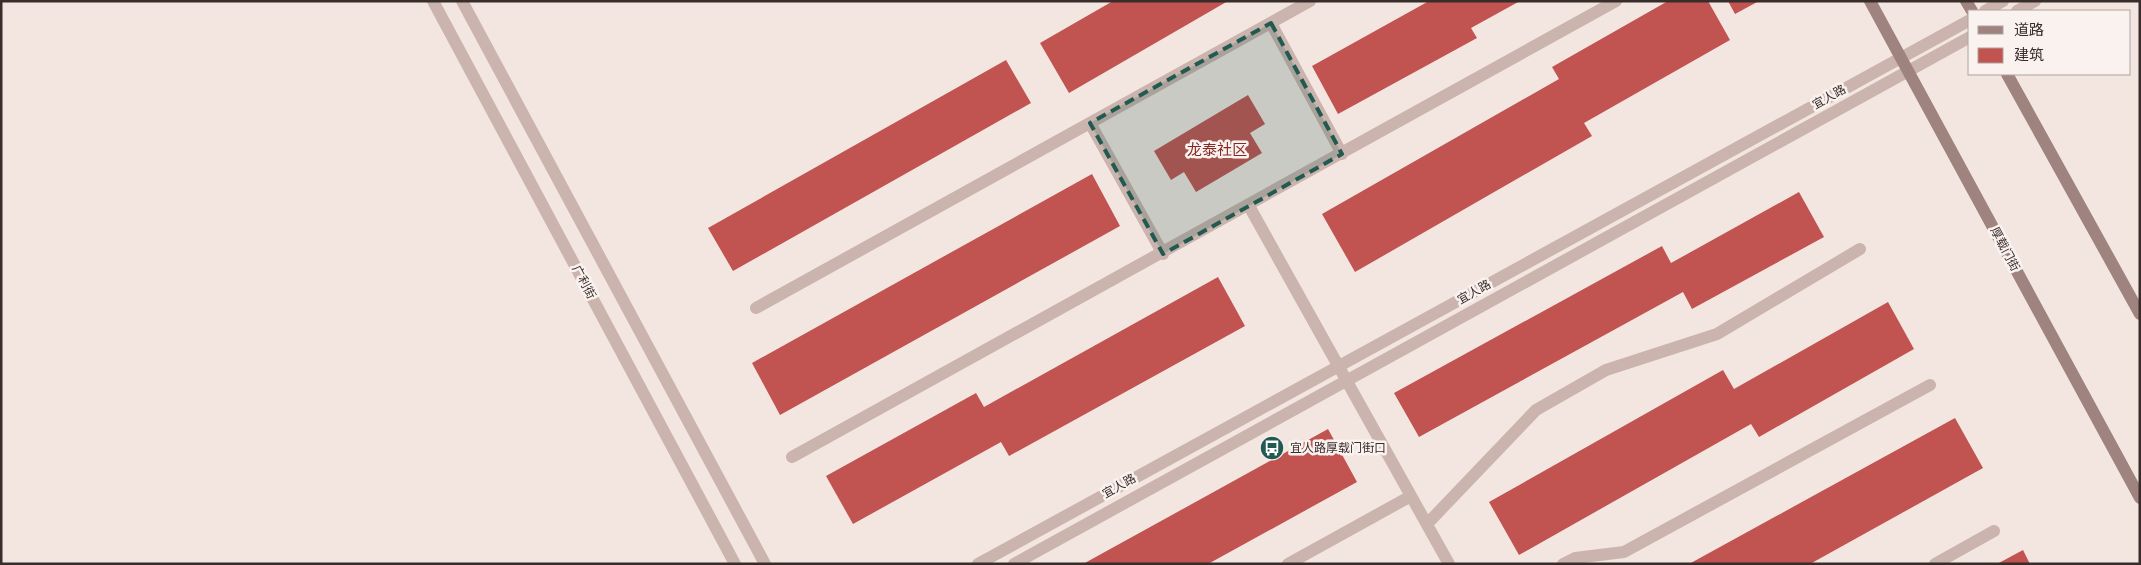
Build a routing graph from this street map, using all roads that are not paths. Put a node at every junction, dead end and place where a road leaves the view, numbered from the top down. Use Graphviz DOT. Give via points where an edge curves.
graph roads {
  1 [pos="433,1"];
  2 [pos="462,1"];
  3 [pos="1310,1"];
  4 [pos="1616,1"];
  5 [pos="1870,1"];
  6 [pos="2003,1"];
  7 [pos="2035,1"];
  8 [pos="1987,10"];
  9 [pos="2019,10"];
  10 [pos="1968,21"];
  11 [pos="1271,23"];
  12 [pos="1968,38"];
  13 [pos="1901,58"];
  14 [pos="1908,71"];
  15 [pos="2008,75"];
  16 [pos="1090,123"];
  17 [pos="1342,154"];
  18 [pos="1248,206"];
  19 [pos="1860,249"];
  20 [pos="1163,254"];
  21 [pos="756,308"];
  22 [pos="2140,314"];
  23 [pos="1338,366"];
  24 [pos="1346,381"];
  25 [pos="1930,385"];
  26 [pos="792,457"];
  27 [pos="1411,496"];
  28 [pos="2140,498"];
  29 [pos="1427,524"];
  30 [pos="1994,531"];
  31 [pos="735,564"];
  32 [pos="765,564"];
  33 [pos="978,564"];
  34 [pos="1014,564"];
  35 [pos="1288,564"];
  36 [pos="1449,564"];
  37 [pos="1563,564"];
  38 [pos="1935,564"];
  1 -- 31 [label="street, 广利街"];
  2 -- 32 [label="street, 广利街"];
  3 -- 11 [label="street"];
  4 -- 17 [label="street"];
  5 -- 13 [label="main road, 厚载门街"];
  6 -- 8 [label="street"];
  7 -- 9 [label="street"];
  10 -- 13 [label="street, 宜人路"];
  11 -- 16 [label="street"];
  11 -- 17 [label="street"];
  12 -- 14 [label="street, 宜人路"];
  13 -- 14 [label="main road, 厚载门街"];
  13 -- 23 [label="street, 宜人路"];
  14 -- 24 [label="street, 宜人路"];
  14 -- 28 [label="main road, 厚载门街"];
  15 -- 22 [label="main road"];
  16 -- 20 [label="street"];
  16 -- 21 [label="street"];
  17 -- 18 [label="street"];
  18 -- 20 [label="street"];
  18 -- 23 [label="street"];
  19 -- 29 [label="street" via="1717,334 1606,370 1536,410"];
  20 -- 26 [label="street"];
  23 -- 24 [label="street"];
  23 -- 33 [label="street, 宜人路"];
  24 -- 27 [label="street"];
  24 -- 34 [label="street, 宜人路"];
  25 -- 37 [label="street" via="1624,552 1575,558"];
  27 -- 29 [label="street"];
  27 -- 35 [label="street"];
  29 -- 36 [label="street"];
  30 -- 38 [label="street"];
}
